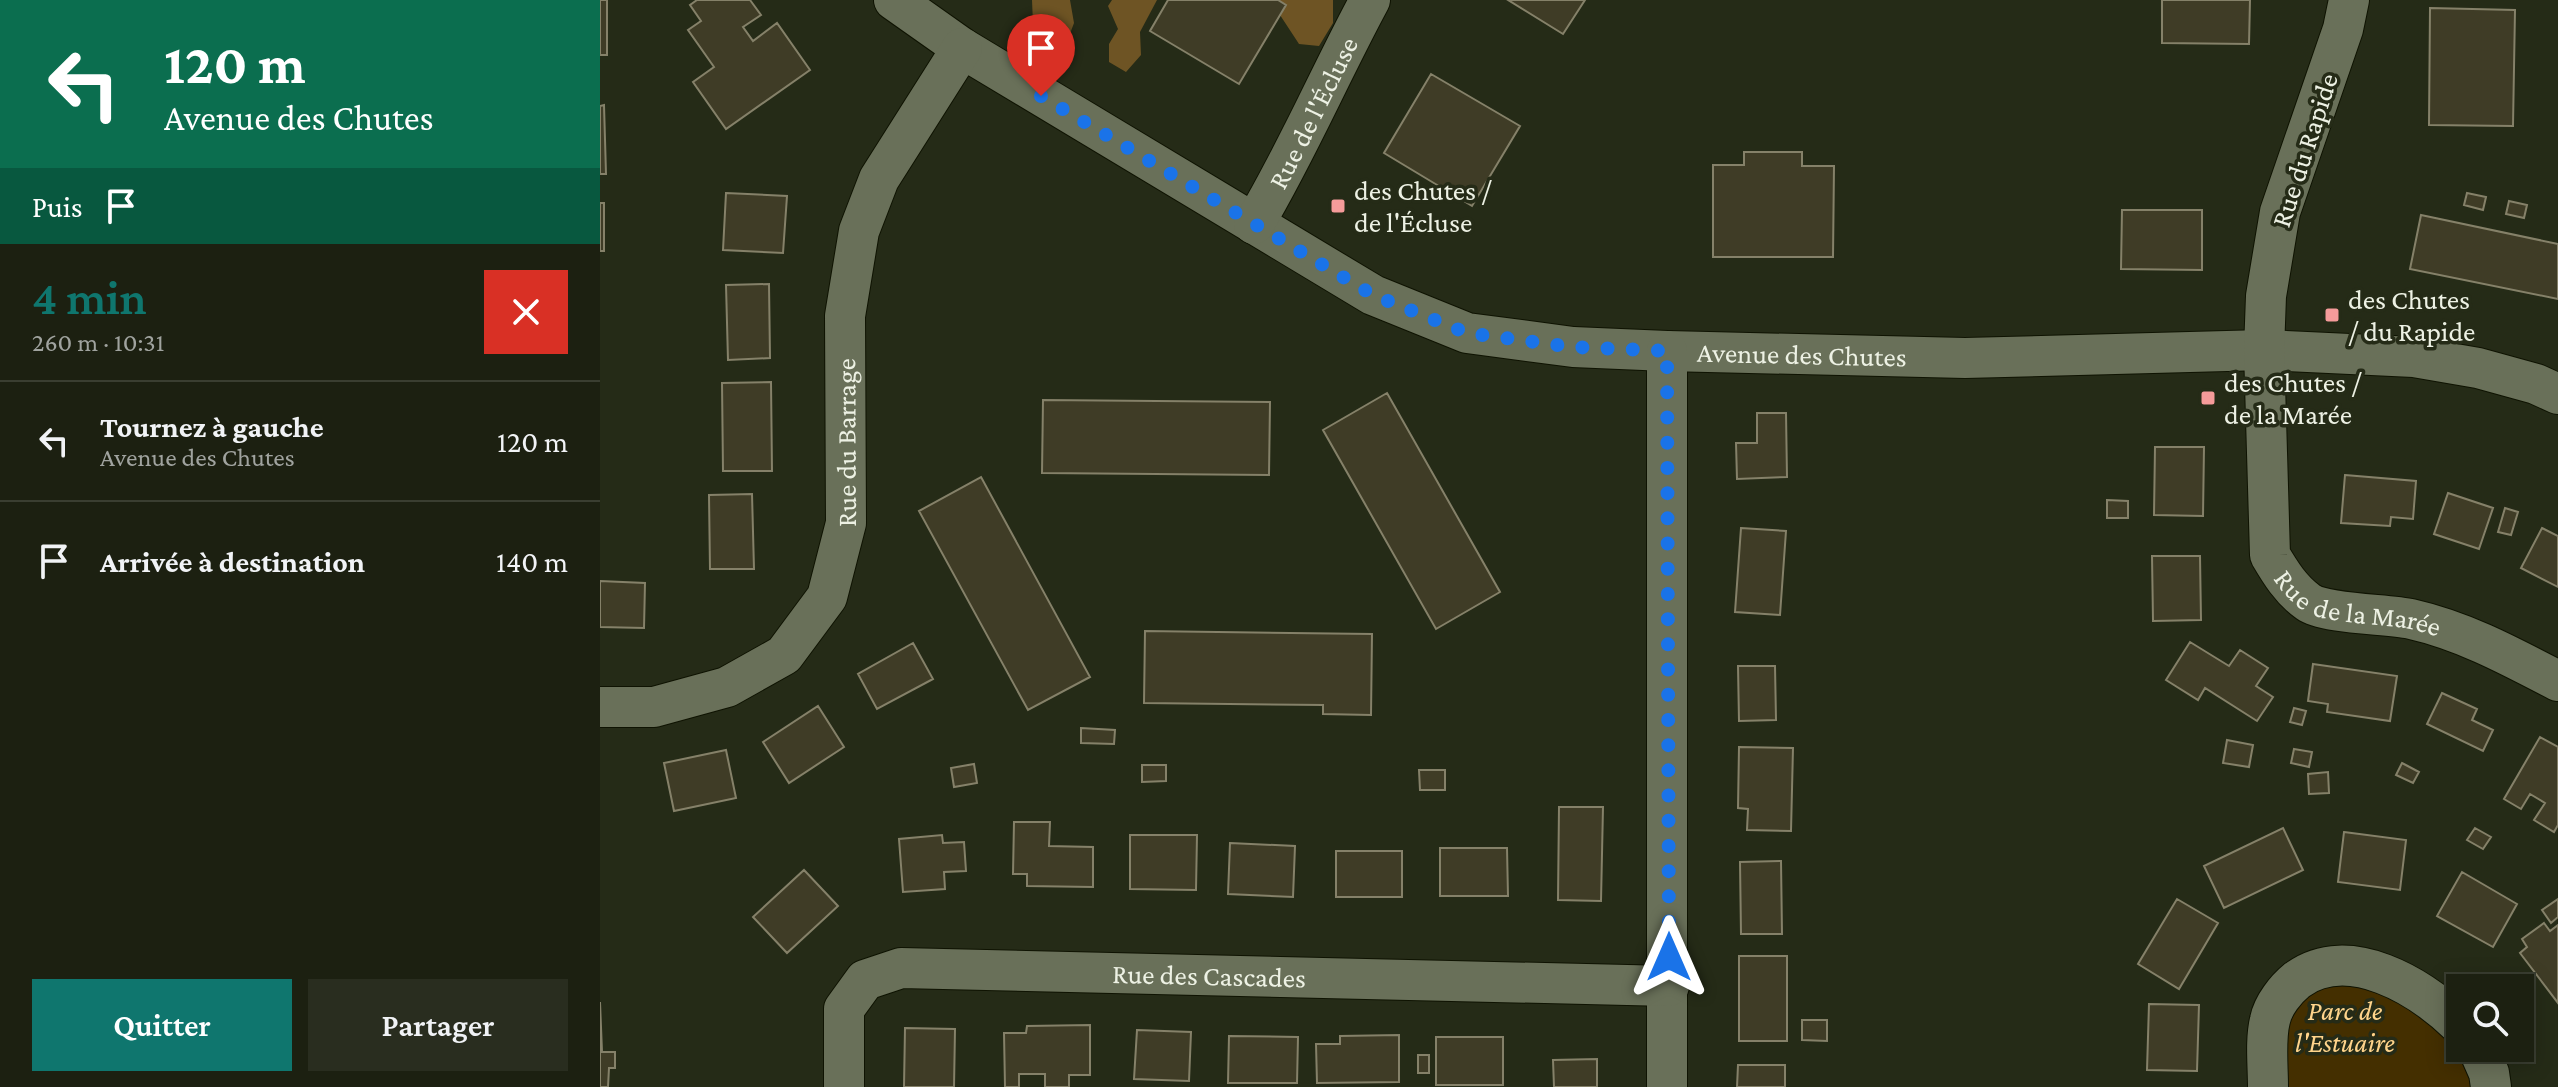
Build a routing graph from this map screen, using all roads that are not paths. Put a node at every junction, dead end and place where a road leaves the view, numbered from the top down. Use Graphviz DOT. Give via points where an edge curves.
graph roads {
  1 [pos="894,0"];
  2 [pos="1370,0"];
  3 [pos="2349,0"];
  4 [pos="962,48"];
  5 [pos="1254,224"];
  6 [pos="2264,350"];
  7 [pos="1667,351"];
  8 [pos="2558,394"];
  9 [pos="2558,681"];
  10 [pos="600,707"];
  11 [pos="1669,986"];
  12 [pos="2446,1011"];
  13 [pos="2484,1062"];
  14 [pos="844,1087"];
  15 [pos="1667,1087"];
  16 [pos="2268,1087"];
  17 [pos="2491,1087"];
  1 -- 4 [label="street, Avenue des Chutes"];
  2 -- 5 [label="street, Rue de l'Écluse" via="1288,168"];
  3 -- 6 [label="street, Rue du Rapide" via="2280,212 2266,296"];
  4 -- 5 [label="street, Avenue des Chutes"];
  4 -- 10 [label="street, Rue du Barrage" via="879,179 859,231 845,316 846,523 827,597 784,655 727,687 654,707"];
  5 -- 7 [label="street, Avenue des Chutes" via="1373,295 1467,333 1573,347"];
  6 -- 7 [label="street, Avenue des Chutes" via="1965,358"];
  6 -- 8 [label="street, Avenue des Chutes" via="2414,357 2478,368"];
  6 -- 9 [label="street, Rue de la Marée" via="2270,555 2288,583 2310,604 2454,631"];
  7 -- 11 [label="street"];
  11 -- 14 [label="street, Rue des Cascades" via="901,968 865,980 844,1009"];
  11 -- 15 [label="street"];
  12 -- 16 [label="street" via="2408,984 2350,964 2311,971 2287,988 2270,1018"];
  13 -- 17 [label="street"];
}
